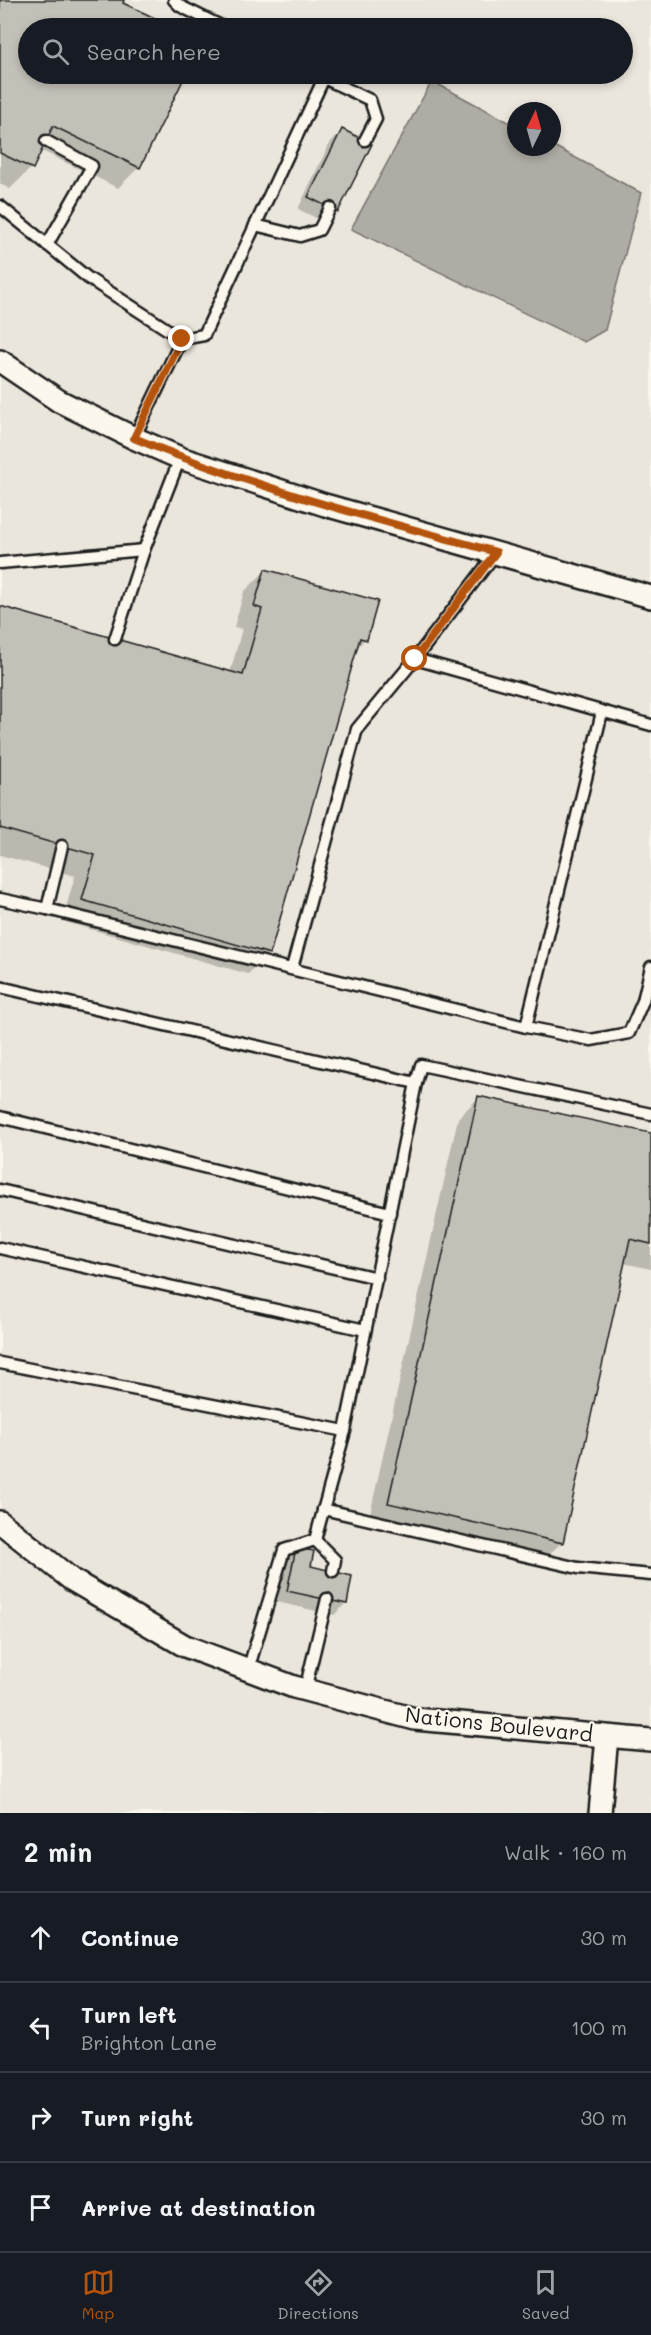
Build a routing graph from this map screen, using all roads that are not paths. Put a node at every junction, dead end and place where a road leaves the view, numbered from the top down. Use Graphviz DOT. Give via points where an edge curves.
graph roads {
  1 [pos="174,0"];
  2 [pos="205,18"];
  3 [pos="317,84"];
  4 [pos="337,84"];
  5 [pos="365,140"];
  6 [pos="46,141"];
  7 [pos="0,206"];
  8 [pos="330,208"];
  9 [pos="255,225"];
  10 [pos="47,245"];
  11 [pos="182,339"];
  12 [pos="0,361"];
  13 [pos="134,438"];
  14 [pos="180,458"];
  15 [pos="144,550"];
  16 [pos="496,552"];
  17 [pos="0,563"];
  18 [pos="651,597"];
  19 [pos="115,639"];
  20 [pos="415,659"];
  21 [pos="602,712"];
  22 [pos="651,725"];
  23 [pos="62,846"];
  24 [pos="0,899"];
  25 [pos="47,909"];
  26 [pos="651,967"];
  27 [pos="292,968"];
  28 [pos="0,987"];
  29 [pos="526,1027"];
  30 [pos="416,1083"];
  31 [pos="651,1114"];
  32 [pos="0,1117"];
  33 [pos="0,1190"];
  34 [pos="390,1213"];
  35 [pos="0,1248"];
  36 [pos="377,1278"];
  37 [pos="365,1330"];
  38 [pos="0,1363"];
  39 [pos="345,1431"];
  40 [pos="323,1509"];
  41 [pos="0,1522"];
  42 [pos="315,1540"];
  43 [pos="333,1571"];
  44 [pos="651,1575"];
  45 [pos="327,1599"];
  46 [pos="249,1670"];
  47 [pos="305,1690"];
  48 [pos="607,1737"];
  49 [pos="651,1740"];
  50 [pos="600,1813"];
  1 -- 2 [label="lane"];
  3 -- 9 [label="lane"];
  4 -- 5 [label="lane" via="370,100 376,119"];
  6 -- 10 [label="lane" via="92,166"];
  7 -- 10 [label="lane"];
  8 -- 9 [label="lane" via="319,230 300,236"];
  9 -- 11 [label="lane" via="204,335"];
  10 -- 11 [label="lane" via="88,278"];
  11 -- 13 [label="lane"];
  12 -- 13 [label="street" via="59,401"];
  13 -- 14 [label="street"];
  14 -- 15 [label="lane"];
  14 -- 16 [label="street" via="325,505"];
  15 -- 17 [label="lane"];
  15 -- 19 [label="lane"];
  16 -- 18 [label="street"];
  16 -- 20 [label="lane"];
  20 -- 21 [label="lane"];
  20 -- 27 [label="lane" via="357,729"];
  21 -- 22 [label="lane"];
  21 -- 29 [label="lane"];
  23 -- 25 [label="lane"];
  24 -- 25 [label="lane"];
  25 -- 27 [label="lane"];
  26 -- 29 [label="lane" via="643,1001 629,1033 591,1040"];
  27 -- 29 [label="lane"];
  28 -- 30 [label="lane"];
  30 -- 31 [label="lane" via="421,1065"];
  30 -- 34 [label="lane"];
  32 -- 34 [label="lane"];
  33 -- 36 [label="lane"];
  34 -- 36 [label="lane"];
  35 -- 37 [label="lane"];
  36 -- 37 [label="lane"];
  37 -- 39 [label="lane"];
  38 -- 39 [label="lane"];
  39 -- 40 [label="lane"];
  40 -- 42 [label="lane"];
  40 -- 44 [label="lane" via="578,1568"];
  41 -- 46 [label="street, Nations Boulevard" via="72,1580 185,1646"];
  42 -- 43 [label="lane" via="335,1560"];
  42 -- 46 [label="lane" via="284,1550"];
  45 -- 47 [label="lane"];
  46 -- 47 [label="street, Nations Boulevard"];
  47 -- 48 [label="street, Nations Boulevard" via="416,1719"];
  48 -- 49 [label="street, Nations Boulevard"];
  48 -- 50 [label="street"];
}
